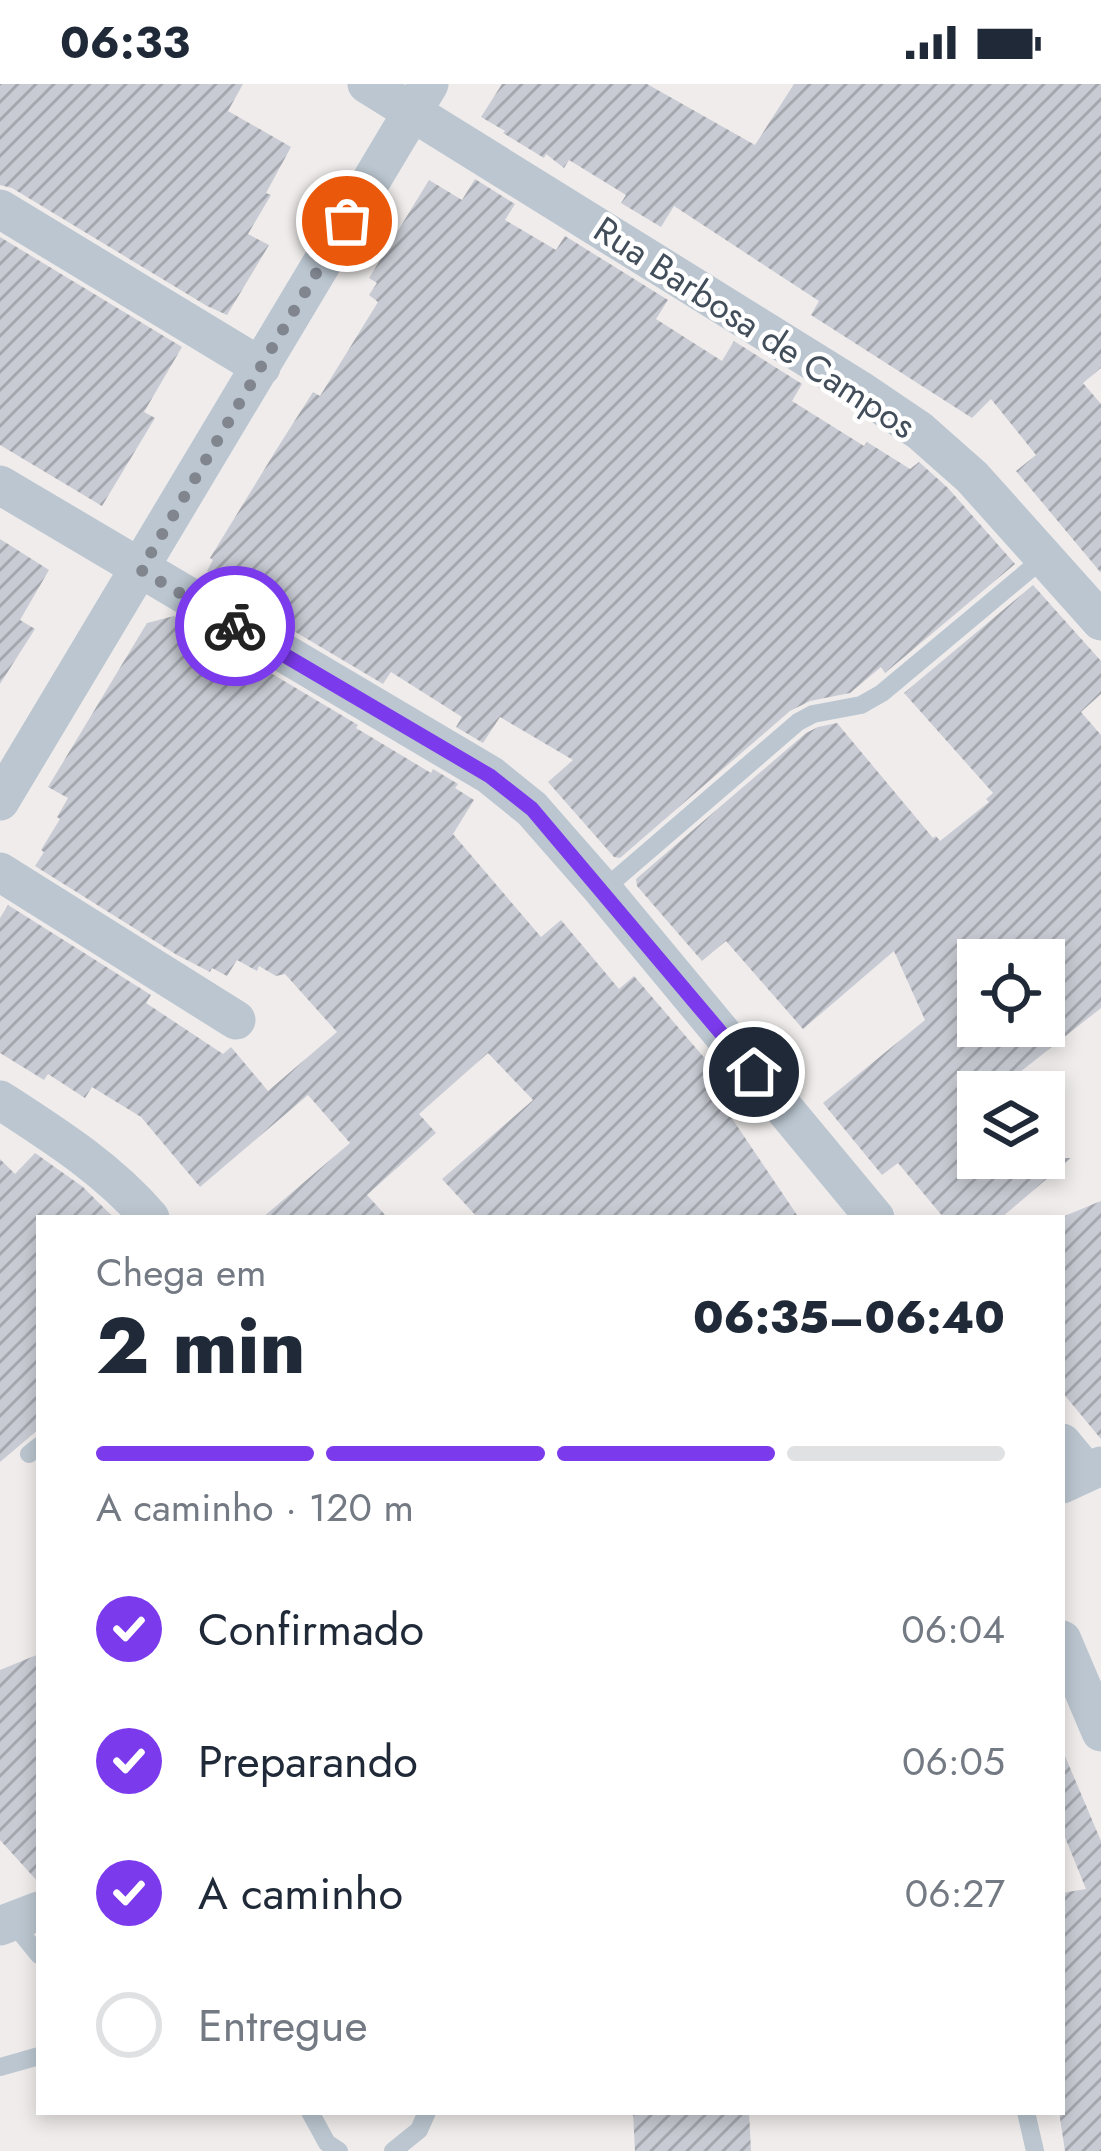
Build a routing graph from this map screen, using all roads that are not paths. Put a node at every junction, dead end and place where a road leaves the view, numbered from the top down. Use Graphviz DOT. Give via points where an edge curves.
graph roads {
  1 [pos="367,84"];
  2 [pos="420,98"];
  3 [pos="0,209"];
  4 [pos="261,367"];
  5 [pos="0,485"];
  6 [pos="1046,556"];
  7 [pos="141,570"];
  8 [pos="1101,621"];
  9 [pos="0,801"];
  10 [pos="0,872"];
  11 [pos="603,890"];
  12 [pos="236,1020"];
  13 [pos="0,1100"];
  14 [pos="148,1215"];
  15 [pos="873,1215"];
  16 [pos="1065,1647"];
  17 [pos="1101,1732"];
  18 [pos="13,1917"];
  19 [pos="36,1951"];
  20 [pos="36,2057"];
  21 [pos="0,2067"];
  22 [pos="312,2115"];
  23 [pos="426,2115"];
  24 [pos="1027,2115"];
  25 [pos="339,2151"];
  26 [pos="393,2151"];
  27 [pos="1035,2151"];
  1 -- 2 [label="street, Rua Barbosa de Campos"];
  2 -- 4 [label="street"];
  2 -- 6 [label="street, Rua Barbosa de Campos" via="920,431"];
  3 -- 4 [label="street"];
  4 -- 7 [label="street"];
  5 -- 7 [label="street"];
  6 -- 8 [label="street, Rua Barbosa de Campos"];
  6 -- 11 [label="lane" via="882,693 798,722"];
  7 -- 9 [label="street"];
  7 -- 11 [label="street" via="490,776 532,809"];
  10 -- 12 [label="street"];
  11 -- 15 [label="street"];
  13 -- 14 [label="street" via="100,1169"];
  16 -- 17 [label="street"];
  18 -- 19 [label="lane"];
  20 -- 21 [label="lane"];
  22 -- 25 [label="lane"];
  23 -- 26 [label="lane"];
  24 -- 27 [label="lane"];
}
